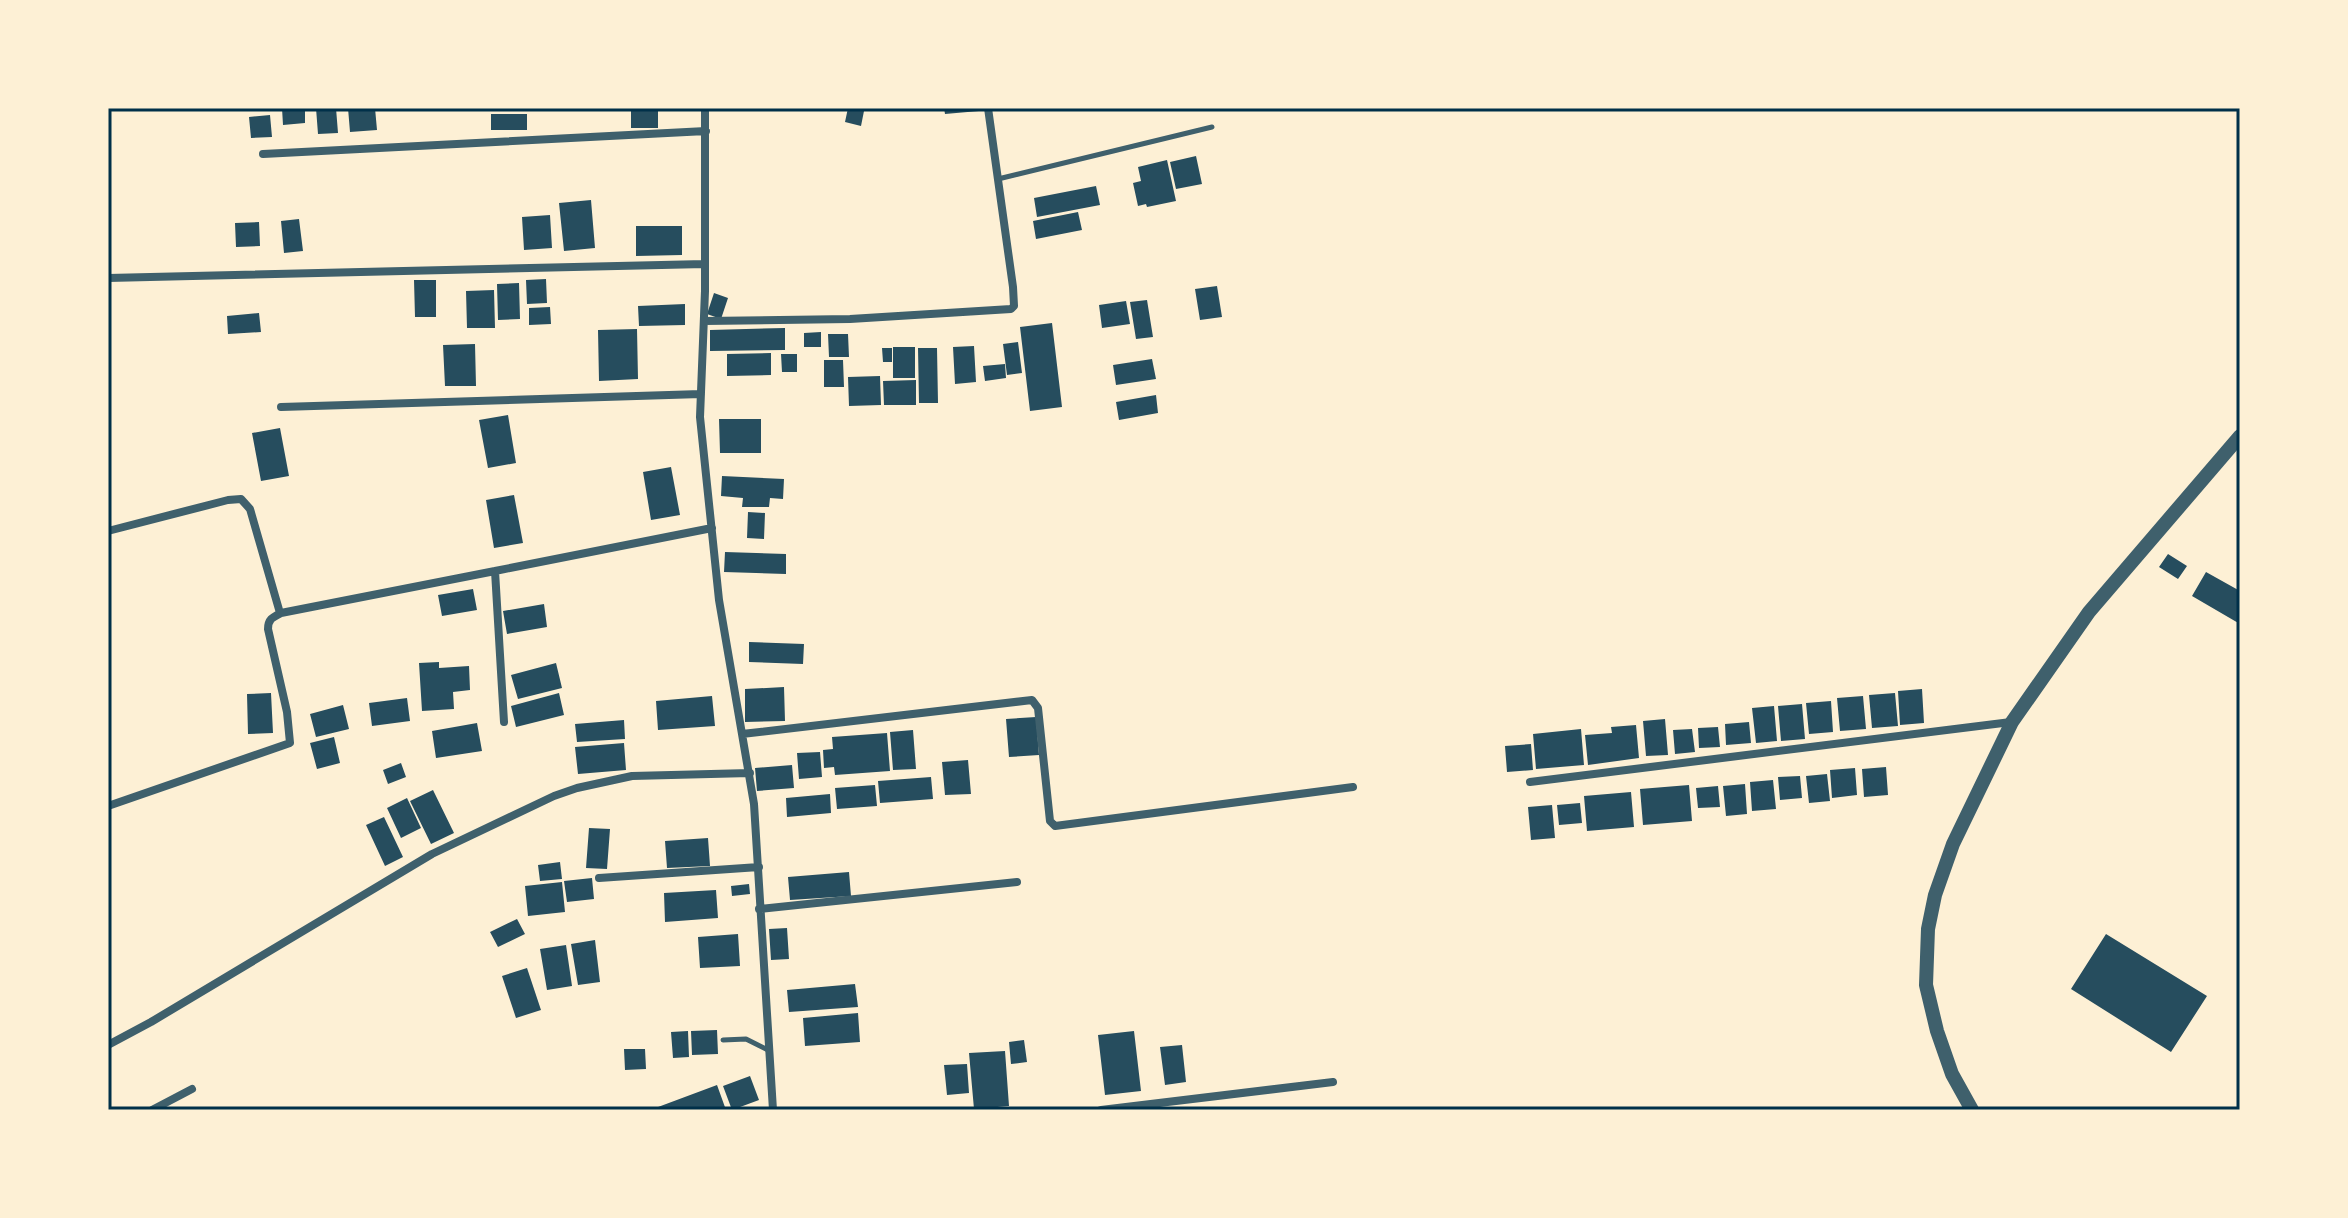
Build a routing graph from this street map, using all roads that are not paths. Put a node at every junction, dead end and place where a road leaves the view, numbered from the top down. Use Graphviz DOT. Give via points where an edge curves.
graph roads {
  1 [pos="705,108"];
  2 [pos="988,108"];
  3 [pos="1212,127"];
  4 [pos="706,131"];
  5 [pos="263,154"];
  6 [pos="997,180"];
  7 [pos="705,264"];
  8 [pos="108,278"];
  9 [pos="704,321"];
  10 [pos="701,394"];
  11 [pos="281,407"];
  12 [pos="2240,436"];
  13 [pos="712,528"];
  14 [pos="108,531"];
  15 [pos="495,571"];
  16 [pos="280,613"];
  17 [pos="504,722"];
  18 [pos="2012,722"];
  19 [pos="742,734"];
  20 [pos="750,773"];
  21 [pos="1530,782"];
  22 [pos="1353,787"];
  23 [pos="108,806"];
  24 [pos="759,867"];
  25 [pos="599,878"];
  26 [pos="1017,882"];
  27 [pos="759,909"];
  28 [pos="723,1040"];
  29 [pos="108,1045"];
  30 [pos="769,1050"];
  31 [pos="1333,1082"];
  32 [pos="192,1089"];
  33 [pos="152,1110"];
  34 [pos="773,1110"];
  35 [pos="1101,1110"];
  36 [pos="1972,1110"];
  1 -- 4 [label="street"];
  2 -- 6 [label="street"];
  3 -- 6 [label="lane"];
  4 -- 5 [label="street"];
  4 -- 7 [label="street"];
  6 -- 9 [label="street" via="1013,287 1011,309"];
  7 -- 8 [label="street"];
  7 -- 9 [label="street"];
  9 -- 10 [label="street"];
  10 -- 11 [label="street"];
  10 -- 13 [label="street"];
  12 -- 18 [label="street" via="2089,612"];
  13 -- 15 [label="street"];
  13 -- 19 [label="street"];
  14 -- 16 [label="street" via="241,499 250,509"];
  15 -- 16 [label="street"];
  15 -- 17 [label="street"];
  16 -- 23 [label="street" via="268,629 290,743"];
  18 -- 21 [label="street"];
  18 -- 36 [label="street" via="1953,844 1928,929 1926,985 1937,1031"];
  19 -- 20 [label="street"];
  19 -- 22 [label="street" via="1032,700 1038,708 1050,821 1055,826"];
  20 -- 24 [label="street"];
  20 -- 29 [label="street" via="632,776 554,796 432,854"];
  24 -- 25 [label="street"];
  24 -- 27 [label="street"];
  26 -- 27 [label="street"];
  27 -- 30 [label="street"];
  28 -- 30 [label="lane" via="746,1039"];
  30 -- 34 [label="street"];
  31 -- 35 [label="street"];
  32 -- 33 [label="street"];
}
